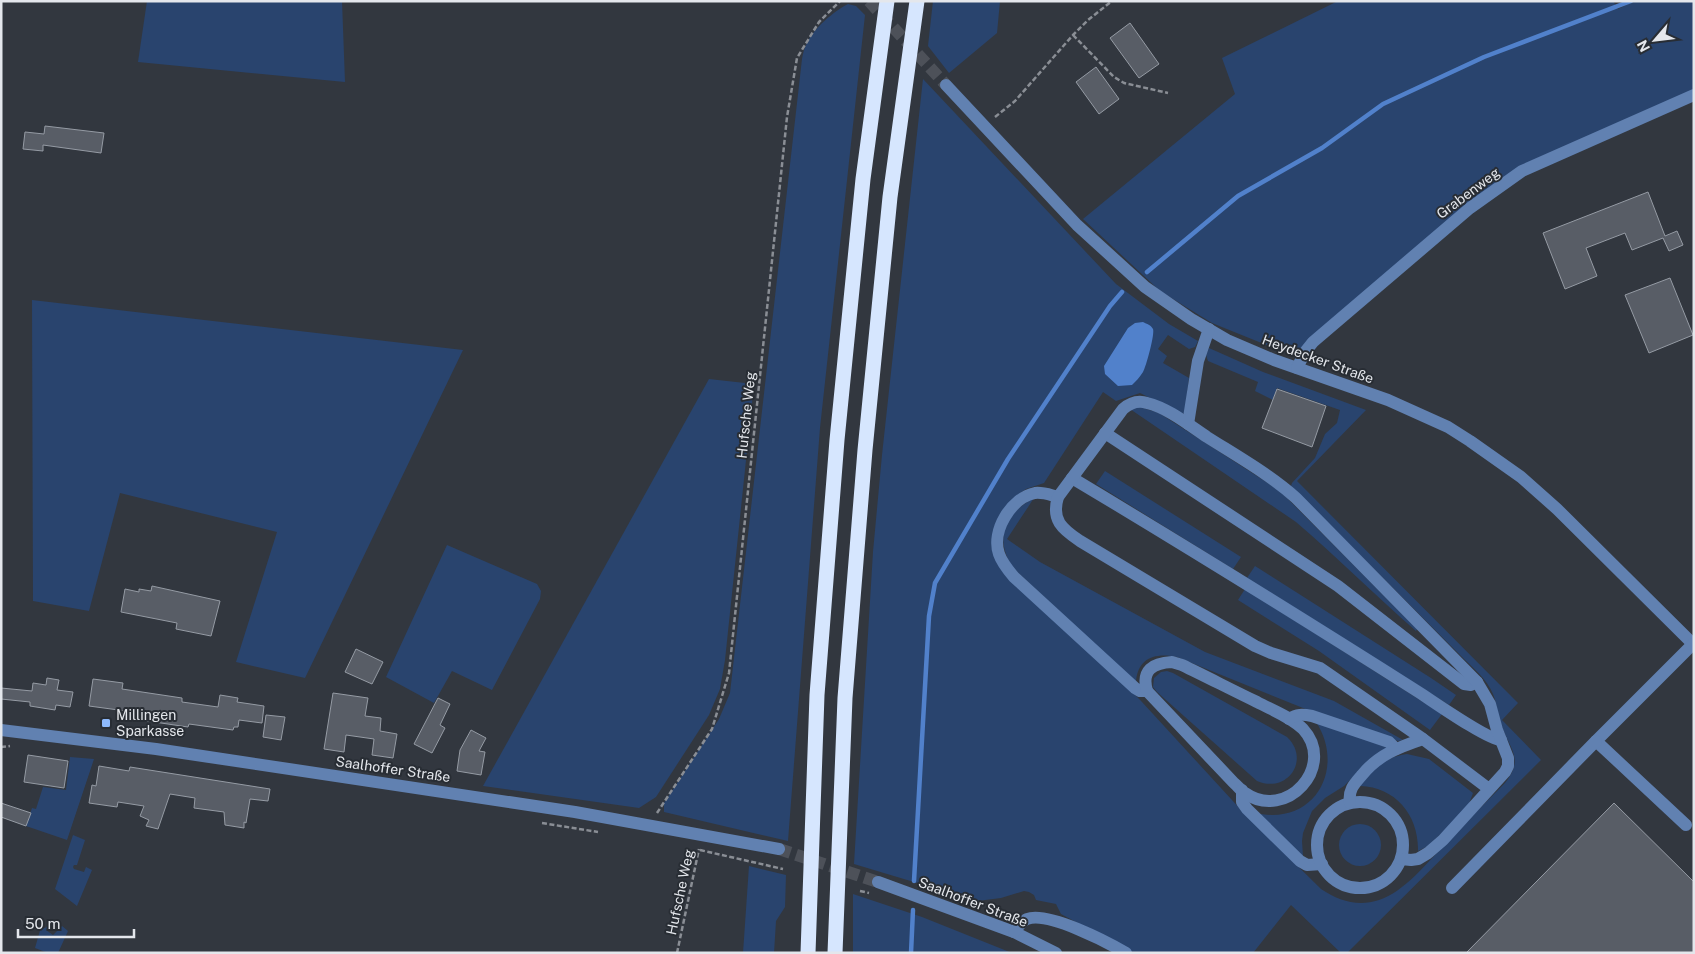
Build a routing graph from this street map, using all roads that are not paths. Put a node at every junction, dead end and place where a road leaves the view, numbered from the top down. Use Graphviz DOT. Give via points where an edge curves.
graph roads {
  1 [pos="888,1"];
  2 [pos="917,1"];
  3 [pos="946,85"];
  4 [pos="1694,95"];
  5 [pos="1209,329"];
  6 [pos="1297,368"];
  7 [pos="1188,424"];
  8 [pos="1105,433"];
  9 [pos="1072,478"];
  10 [pos="1058,497"];
  11 [pos="1694,645"];
  12 [pos="1477,682"];
  13 [pos="1147,691"];
  14 [pos="1289,719"];
  15 [pos="1,730"];
  16 [pos="1423,739"];
  17 [pos="1501,740"];
  18 [pos="1596,740"];
  19 [pos="1396,748"];
  20 [pos="1489,789"];
  21 [pos="1242,790"];
  22 [pos="1350,803"];
  23 [pos="1686,825"];
  24 [pos="779,849"];
  25 [pos="1401,859"];
  26 [pos="1322,864"];
  27 [pos="878,882"];
  28 [pos="1452,888"];
  29 [pos="1014,932"];
  30 [pos="808,953"];
  31 [pos="835,953"];
  32 [pos="1056,953"];
  33 [pos="1126,953"];
  1 -- 30 [label="highway" via="863,180 837,440 817,696"];
  2 -- 31 [label="highway" via="890,197 865,450 846,698"];
  3 -- 5 [label="street, Heydecker Straße" via="1077,225 1123,269 1167,304"];
  4 -- 6 [label="street, Grabenweg" via="1522,171 1470,208 1368,294 1314,342"];
  5 -- 6 [label="street, Heydecker Straße" via="1251,351"];
  5 -- 7 [label="street" via="1198,361"];
  6 -- 11 [label="street, Heydecker Straße" via="1388,400 1448,427 1505,465 1557,508"];
  7 -- 8 [label="street" via="1152,404 1139,402 1123,409"];
  7 -- 12 [label="street" via="1279,483 1296,498"];
  8 -- 9 [label="street"];
  8 -- 12 [label="street" via="1344,591 1464,684"];
  9 -- 10 [label="street"];
  9 -- 17 [label="street" via="1453,714"];
  10 -- 13 [label="street" via="1037,493 1028,495 1015,505 1004,519 998,535 999,553 1008,570 1021,583 1135,688"];
  10 -- 16 [label="street" via="1056,517 1069,534 1255,646 1320,668"];
  11 -- 18 [label="street"];
  12 -- 17 [label="street" via="1490,704"];
  13 -- 14 [label="street" via="1145,677 1152,666 1172,662"];
  13 -- 21 [label="street"];
  14 -- 19 [label="street" via="1296,715 1312,716 1389,742"];
  14 -- 21 [label="street" via="1304,731 1313,748 1313,766 1307,781 1294,793 1279,800 1262,801"];
  15 -- 24 [label="street, Saalhoffer Straße" via="166,751 575,812"];
  16 -- 19 [label="street"];
  16 -- 20 [label="street"];
  17 -- 20 [label="street" via="1508,766"];
  18 -- 23 [label="street"];
  18 -- 28 [label="street"];
  19 -- 22 [label="street" via="1372,764 1354,783 1349,795"];
  20 -- 25 [label="street" via="1428,853 1418,859"];
  21 -- 26 [label="street" via="1242,802 1247,809 1300,861 1307,865"];
  22 -- 25 [label="street" via="1370,803 1396,820 1402,839"];
  22 -- 26 [label="street" via="1331,813 1320,830 1318,851"];
  25 -- 26 [label="street" via="1390,875 1363,888 1342,884"];
  27 -- 29 [label="street, Saalhoffer Straße"];
  29 -- 32 [label="street, Saalhoffer Straße"];
  29 -- 33 [label="street" via="1025,919 1044,920 1070,925"];
}
